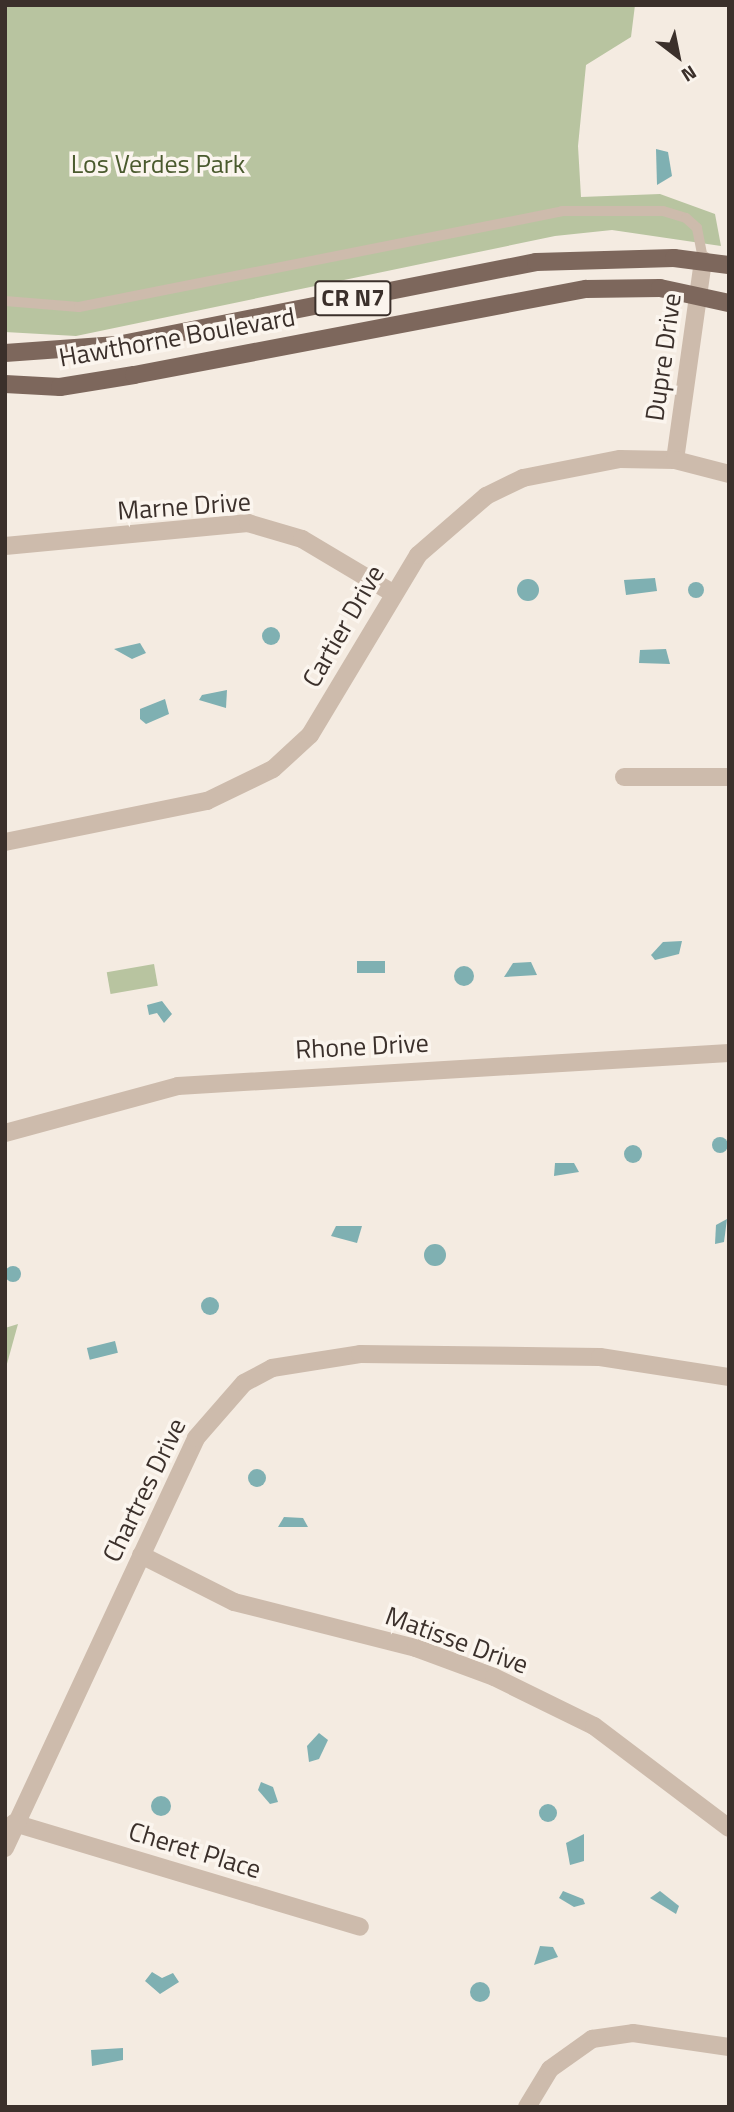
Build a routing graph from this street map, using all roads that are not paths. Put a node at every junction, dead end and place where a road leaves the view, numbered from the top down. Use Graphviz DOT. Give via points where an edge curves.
graph roads {
  1 [pos="703,260"];
  2 [pos="729,265"];
  3 [pos="697,296"];
  4 [pos="5,301"];
  5 [pos="729,303"];
  6 [pos="5,353"];
  7 [pos="5,384"];
  8 [pos="676,460"];
  9 [pos="729,474"];
  10 [pos="5,546"];
  11 [pos="391,592"];
  12 [pos="624,777"];
  13 [pos="729,777"];
  14 [pos="5,842"];
  15 [pos="729,1052"];
  16 [pos="5,1133"];
  17 [pos="729,1377"];
  18 [pos="141,1555"];
  19 [pos="14,1824"];
  20 [pos="729,1828"];
  21 [pos="5,1847"];
  22 [pos="360,1927"];
  23 [pos="729,2047"];
  24 [pos="527,2107"];
  1 -- 2 [label="main road, Hawthorne Boulevard / CR N7"];
  1 -- 3 [label="street, Dupre Drive"];
  1 -- 4 [label="lane" via="697,228 687,218 663,211 562,211 79,307"];
  1 -- 6 [label="main road, Hawthorne Boulevard / CR N7" via="536,262 117,345"];
  3 -- 5 [label="main road, Hawthorne Boulevard / CR N7"];
  3 -- 7 [label="main road, Hawthorne Boulevard / CR N7" via="660,288 586,289 134,375 60,387"];
  3 -- 8 [label="street, Dupre Drive"];
  8 -- 9 [label="street, Cartier Drive"];
  8 -- 11 [label="street, Cartier Drive" via="620,458 523,478 454,521"];
  10 -- 11 [label="street, Marne Drive" via="248,523 302,539"];
  11 -- 14 [label="street, Cartier Drive" via="310,735 273,769 207,801"];
  12 -- 13 [label="street"];
  15 -- 16 [label="street, Rhone Drive" via="178,1086"];
  17 -- 18 [label="street, Chartres Drive" via="600,1357 360,1354 272,1368 216,1407"];
  18 -- 19 [label="street, Chartres Drive"];
  18 -- 20 [label="street, Matisse Drive" via="234,1602 416,1648 494,1677 594,1726"];
  19 -- 21 [label="street, Chartres Drive"];
  19 -- 22 [label="street, Cheret Place"];
  23 -- 24 [label="street" via="633,2033 592,2039 550,2069"];
}
